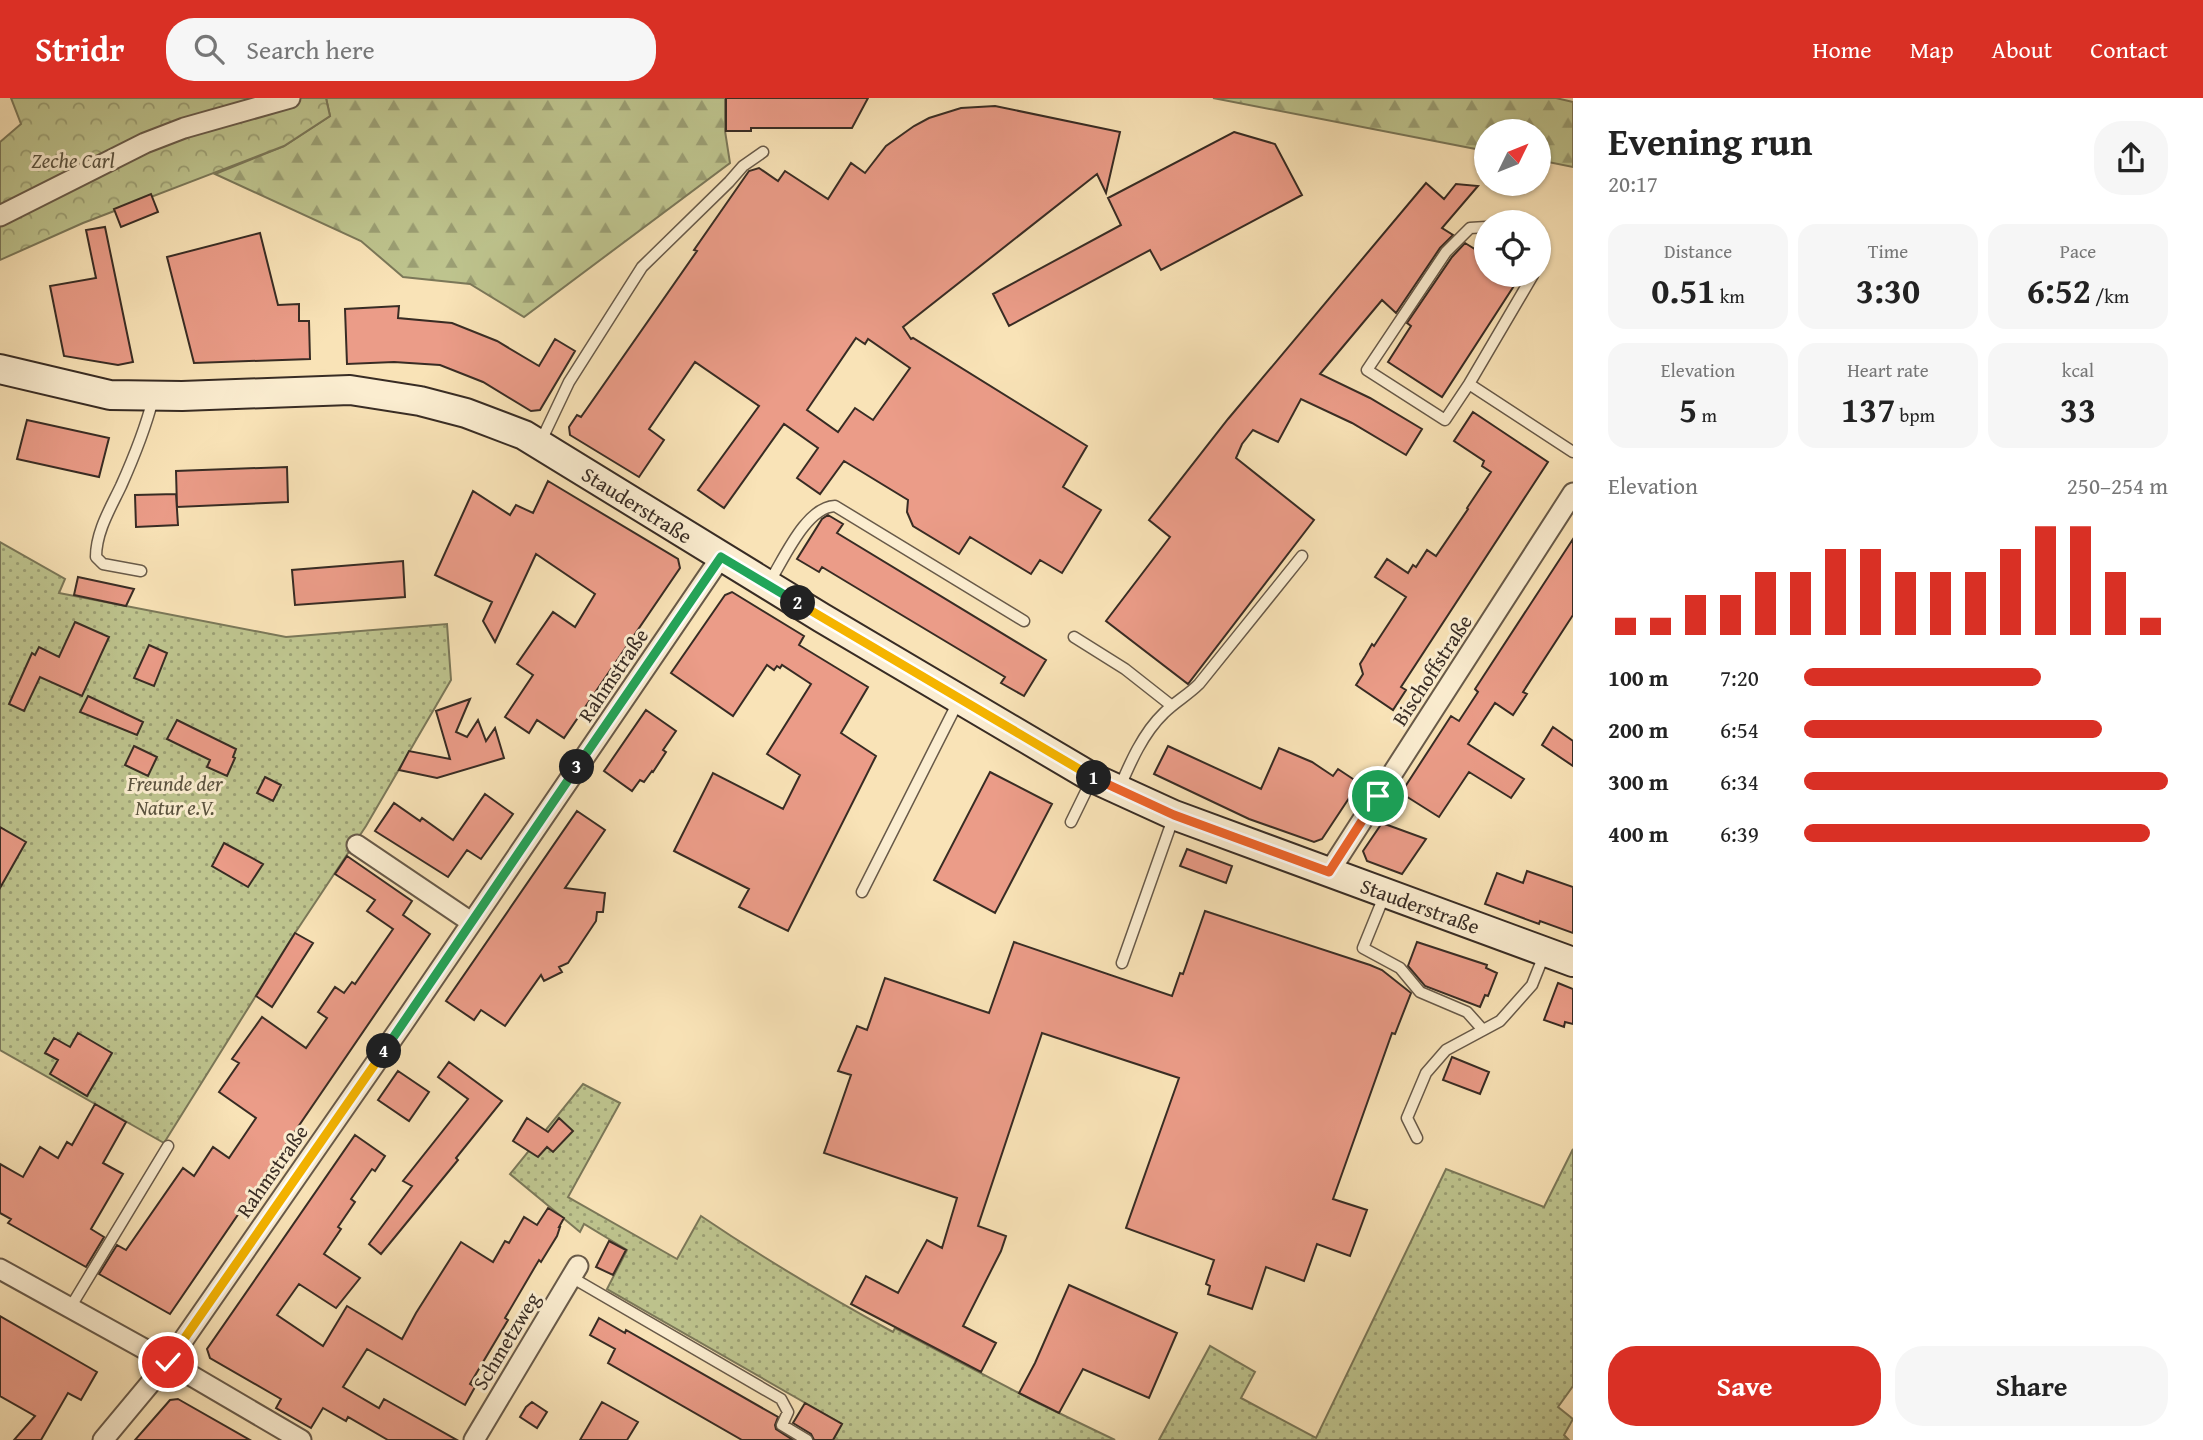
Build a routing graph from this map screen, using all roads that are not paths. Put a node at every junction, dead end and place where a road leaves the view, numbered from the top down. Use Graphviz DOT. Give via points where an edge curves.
graph roads {
  1 [pos="290,98"];
  2 [pos="763,152"];
  3 [pos="0,216"];
  4 [pos="1474,228"];
  5 [pos="1526,287"];
  6 [pos="0,369"];
  7 [pos="1469,384"];
  8 [pos="154,395"];
  9 [pos="539,444"];
  10 [pos="1573,452"];
  11 [pos="1573,493"];
  12 [pos="1302,555"];
  13 [pos="721,557"];
  14 [pos="141,571"];
  15 [pos="768,585"];
  16 [pos="1024,621"];
  17 [pos="1074,637"];
  18 [pos="960,699"];
  19 [pos="1172,706"];
  20 [pos="1093,778"];
  21 [pos="1119,790"];
  22 [pos="1174,815"];
  23 [pos="1071,822"];
  24 [pos="357,845"];
  25 [pos="1329,872"];
  26 [pos="862,892"];
  27 [pos="1385,893"];
  28 [pos="471,922"];
  29 [pos="1545,952"];
  30 [pos="1122,962"];
  31 [pos="1573,962"];
  32 [pos="1483,1030"];
  33 [pos="1417,1138"];
  34 [pos="168,1146"];
  35 [pos="0,1269"];
  36 [pos="574,1272"];
  37 [pos="70,1308"];
  38 [pos="168,1362"];
  39 [pos="103,1440"];
  40 [pos="302,1440"];
  41 [pos="474,1440"];
  42 [pos="807,1440"];
  1 -- 3 [label="street" via="184,128 118,155"];
  2 -- 9 [label="lane" via="743,166 642,267 569,382"];
  4 -- 7 [label="lane" via="1446,252 1367,370 1445,420"];
  5 -- 7 [label="lane"];
  6 -- 8 [label="main road, Stauderstraße" via="110,394"];
  7 -- 10 [label="lane"];
  8 -- 9 [label="main road, Stauderstraße" via="350,390 466,413"];
  8 -- 14 [label="lane" via="145,430 96,546 96,557 103,564"];
  9 -- 13 [label="main road, Stauderstraße"];
  11 -- 25 [label="street, Bischoffstraße"];
  12 -- 19 [label="lane" via="1199,684"];
  13 -- 15 [label="main road, Stauderstraße"];
  13 -- 28 [label="street, Rahmstraße"];
  15 -- 16 [label="lane" via="810,518 826,506 835,506"];
  15 -- 18 [label="main road, Stauderstraße"];
  17 -- 19 [label="lane"];
  18 -- 20 [label="main road, Stauderstraße"];
  18 -- 26 [label="lane"];
  19 -- 21 [label="lane" via="1131,760"];
  20 -- 21 [label="main road, Stauderstraße"];
  20 -- 23 [label="lane"];
  21 -- 22 [label="main road, Stauderstraße"];
  22 -- 25 [label="main road, Stauderstraße"];
  22 -- 30 [label="lane"];
  24 -- 28 [label="street"];
  25 -- 27 [label="main road, Stauderstraße"];
  27 -- 29 [label="main road, Stauderstraße"];
  27 -- 32 [label="lane" via="1363,948 1400,968 1420,992 1467,1012"];
  28 -- 38 [label="street, Rahmstraße"];
  29 -- 31 [label="main road, Stauderstraße"];
  29 -- 32 [label="lane" via="1532,985 1500,1021"];
  32 -- 33 [label="lane" via="1446,1050 1426,1073 1407,1118"];
  34 -- 37 [label="lane"];
  35 -- 37 [label="street"];
  36 -- 41 [label="street, Schmetzweg"];
  36 -- 42 [label="lane" via="781,1399 788,1412 782,1425"];
  37 -- 38 [label="street"];
  38 -- 39 [label="street, Rahmstraße"];
  38 -- 40 [label="street"];
}
